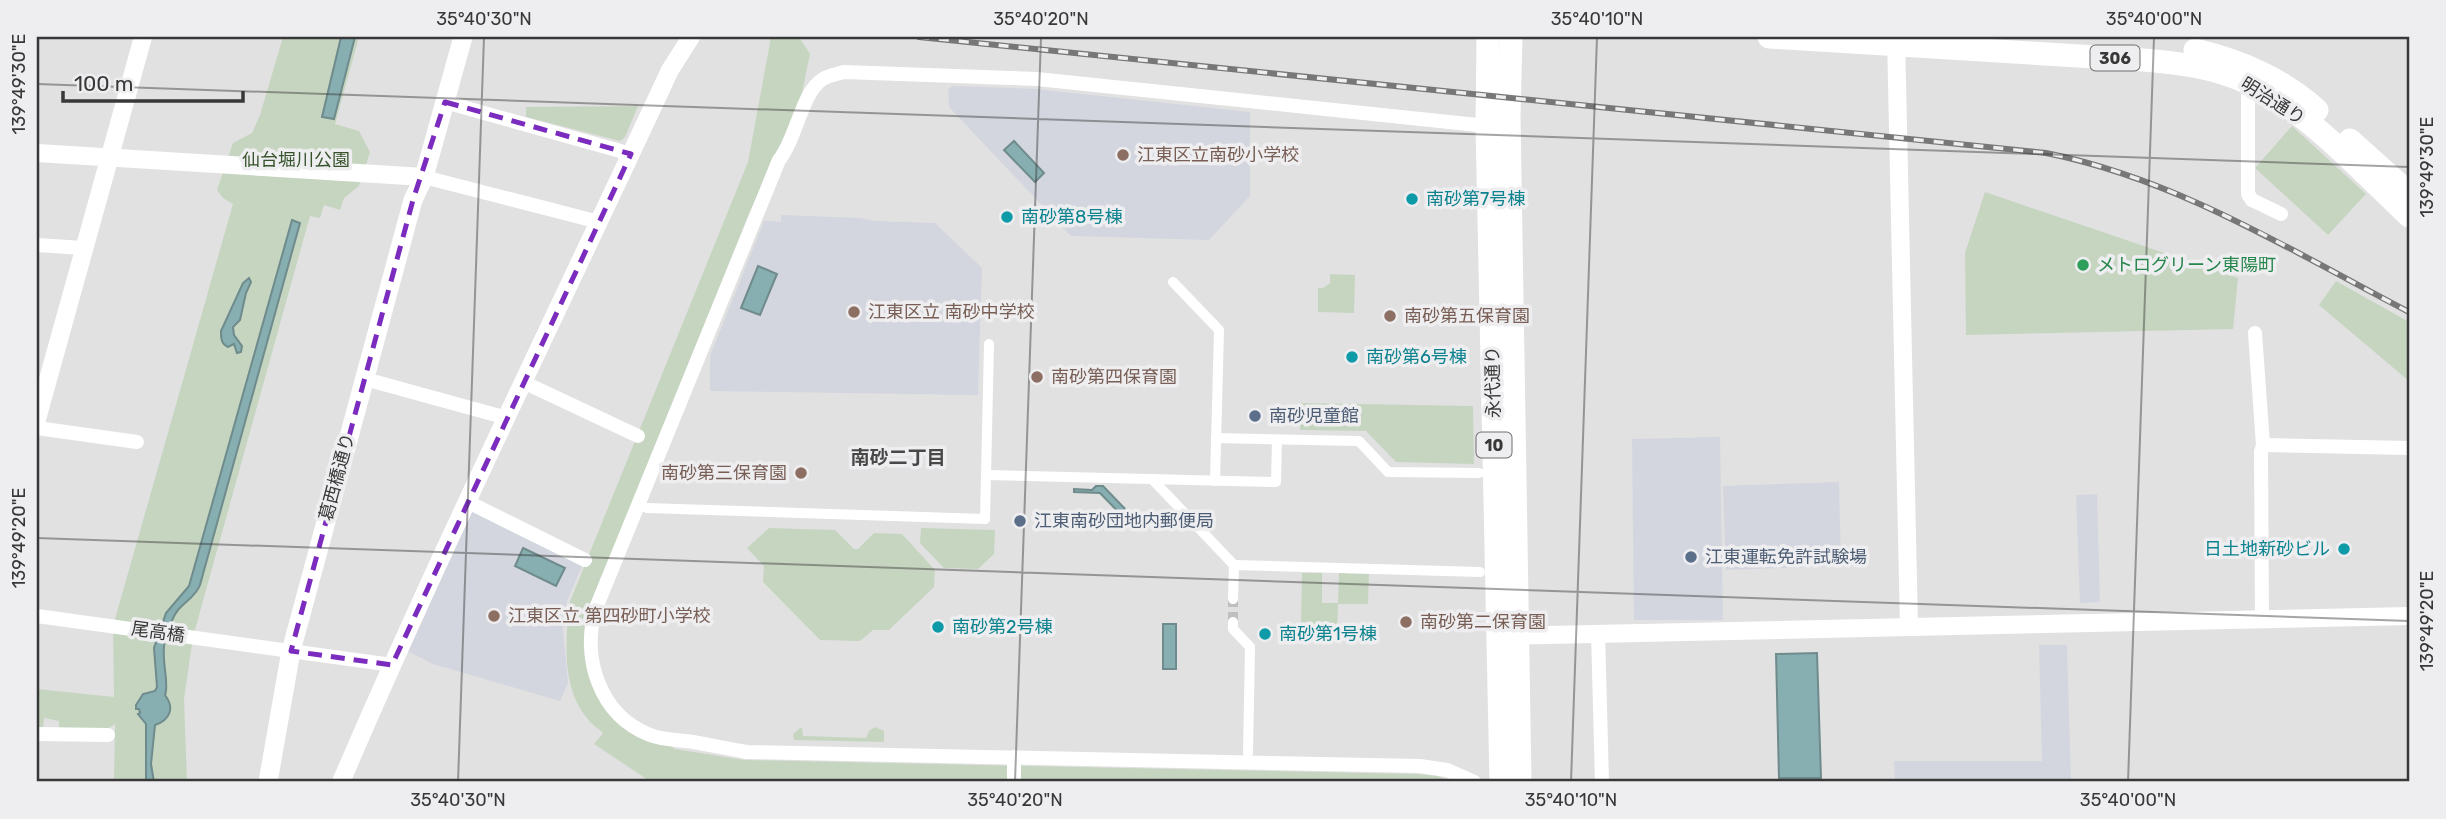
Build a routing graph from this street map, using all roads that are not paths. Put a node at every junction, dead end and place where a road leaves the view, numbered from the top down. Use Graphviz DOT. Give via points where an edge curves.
graph roads {
  1 [pos="143,37"];
  2 [pos="463,37"];
  3 [pos="691,37"];
  4 [pos="1488,37"];
  5 [pos="1511,37"];
  6 [pos="1769,37"];
  7 [pos="1997,37"];
  8 [pos="1896,41"];
  9 [pos="2248,82"];
  10 [pos="445,102"];
  11 [pos="1487,109"];
  12 [pos="37,153"];
  13 [pos="631,155"];
  14 [pos="109,157"];
  15 [pos="424,177"];
  16 [pos="2409,193"];
  17 [pos="2281,214"];
  18 [pos="2409,216"];
  19 [pos="599,222"];
  20 [pos="37,245"];
  21 [pos="83,248"];
  22 [pos="1173,282"];
  23 [pos="2255,333"];
  24 [pos="989,344"];
  25 [pos="376,382"];
  26 [pos="523,382"];
  27 [pos="507,418"];
  28 [pos="37,419"];
  29 [pos="37,428"];
  30 [pos="638,436"];
  31 [pos="1216,438"];
  32 [pos="1278,440"];
  33 [pos="137,442"];
  34 [pos="2263,445"];
  35 [pos="2409,448"];
  36 [pos="1479,473"];
  37 [pos="986,475"];
  38 [pos="1152,479"];
  39 [pos="1215,481"];
  40 [pos="468,502"];
  41 [pos="647,508"];
  42 [pos="585,561"];
  43 [pos="1234,565"];
  44 [pos="1480,572"];
  45 [pos="1233,599"];
  46 [pos="37,616"];
  47 [pos="2409,616"];
  48 [pos="2262,619"];
  49 [pos="1233,622"];
  50 [pos="1909,627"];
  51 [pos="1598,634"];
  52 [pos="1508,636"];
  53 [pos="297,651"];
  54 [pos="391,665"];
  55 [pos="37,734"];
  56 [pos="108,735"];
  57 [pos="1248,753"];
  58 [pos="1014,757"];
  59 [pos="268,782"];
  60 [pos="281,782"];
  61 [pos="341,782"];
  62 [pos="1014,782"];
  63 [pos="1474,782"];
  64 [pos="1501,782"];
  65 [pos="1520,782"];
  66 [pos="1602,782"];
  1 -- 14 [label="street"];
  2 -- 10 [label="main road, 葛西橋通り"];
  3 -- 13 [label="street" via="670,70"];
  4 -- 11 [label="main road, 永代通り / 10"];
  5 -- 52 [label="main road, 永代通り / 10"];
  6 -- 8 [label="main road, 明治通り / 306"];
  7 -- 16 [label="main road, 明治通り / 306" via="2176,47 2232,59 2291,89"];
  8 -- 9 [label="main road, 明治通り / 306" via="2175,62"];
  8 -- 50 [label="street"];
  9 -- 17 [label="street" via="2248,194"];
  9 -- 18 [label="main road, 明治通り / 306" via="2304,119"];
  10 -- 13 [label="street"];
  10 -- 15 [label="main road, 葛西橋通り"];
  11 -- 52 [label="main road, 永代通り / 10"];
  11 -- 58 [label="street" via="1037,79 844,72 821,79 779,160 596,608 591,660 608,702 635,727 652,735 747,752"];
  12 -- 14 [label="street"];
  13 -- 19 [label="street"];
  14 -- 15 [label="street"];
  14 -- 21 [label="street"];
  15 -- 19 [label="street"];
  15 -- 25 [label="main road, 葛西橋通り" via="424,206"];
  15 -- 53 [label="main road, 葛西橋通り" via="413,200"];
  19 -- 26 [label="street"];
  20 -- 21 [label="street"];
  21 -- 28 [label="street"];
  22 -- 31 [label="street" via="1219,330"];
  23 -- 34 [label="street"];
  24 -- 37 [label="street"];
  25 -- 27 [label="street"];
  25 -- 53 [label="main road, 葛西橋通り"];
  26 -- 27 [label="street"];
  26 -- 30 [label="street"];
  27 -- 40 [label="street"];
  29 -- 33 [label="street"];
  31 -- 32 [label="street"];
  31 -- 39 [label="street"];
  32 -- 36 [label="street" via="1359,442 1388,472"];
  32 -- 39 [label="street" via="1276,482"];
  34 -- 35 [label="street"];
  34 -- 48 [label="street"];
  37 -- 38 [label="street"];
  37 -- 41 [label="street" via="985,519"];
  38 -- 39 [label="street"];
  38 -- 43 [label="street"];
  40 -- 42 [label="street"];
  40 -- 54 [label="street"];
  43 -- 44 [label="street"];
  43 -- 45 [label="street"];
  46 -- 53 [label="street, 尾高橋"];
  47 -- 48 [label="street"];
  48 -- 50 [label="street"];
  49 -- 57 [label="street" via="1233,629 1250,648"];
  50 -- 51 [label="street"];
  51 -- 52 [label="street"];
  51 -- 66 [label="street"];
  52 -- 64 [label="main road, 永代通り / 10"];
  52 -- 65 [label="main road, 永代通り / 10"];
  53 -- 54 [label="street, 尾高橋"];
  53 -- 59 [label="main road, 葛西橋通り"];
  53 -- 60 [label="main road, 葛西橋通り"];
  54 -- 61 [label="street"];
  55 -- 56 [label="street"];
  58 -- 62 [label="street"];
  58 -- 63 [label="street" via="1420,766 1447,770"];
}
